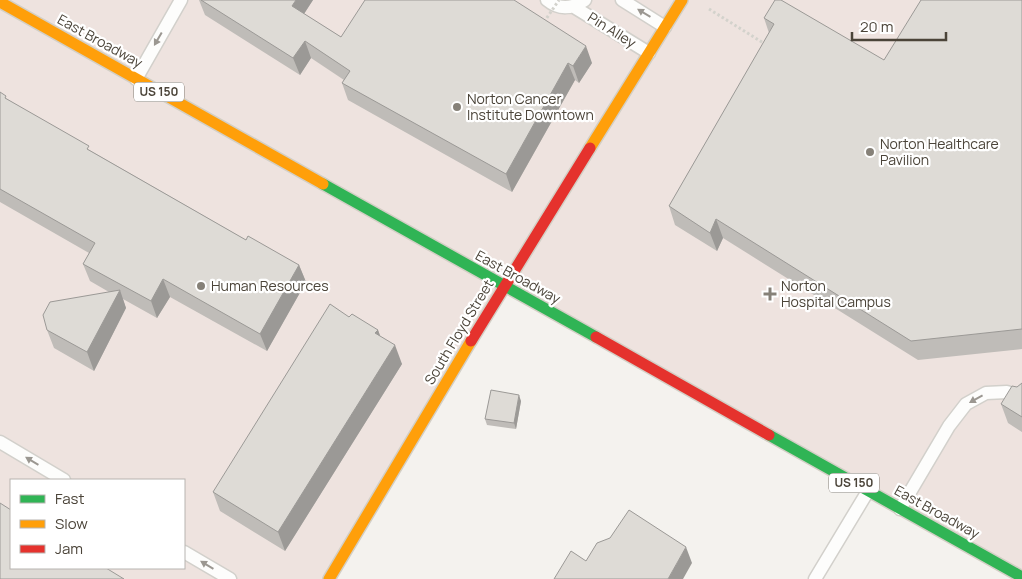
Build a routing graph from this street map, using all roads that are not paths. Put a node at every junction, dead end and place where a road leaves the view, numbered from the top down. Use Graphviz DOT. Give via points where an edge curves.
graph roads {
  1 [pos="181,0"];
  2 [pos="547,0"];
  3 [pos="622,0"];
  4 [pos="682,0"];
  5 [pos="0,2"];
  6 [pos="579,3"];
  7 [pos="666,27"];
  8 [pos="649,53"];
  9 [pos="136,79"];
  10 [pos="504,286"];
  11 [pos="1022,398"];
  12 [pos="0,442"];
  13 [pos="62,479"];
  14 [pos="868,491"];
  15 [pos="900,509"];
  16 [pos="185,553"];
  17 [pos="1004,568"];
  18 [pos="1022,578"];
  19 [pos="230,579"];
  20 [pos="329,579"];
  21 [pos="815,579"];
  22 [pos="998,579"];
  1 -- 9 [label="lane, one-way"];
  2 -- 6 [label="lane, Pin Alley" via="563,8"];
  7 -- 3 [label="lane, one-way"];
  4 -- 7 [label="main road, South Floyd Street"];
  5 -- 9 [label="main road, East Broadway / US 150"];
  6 -- 8 [label="lane, Pin Alley"];
  7 -- 8 [label="main road, South Floyd Street"];
  8 -- 10 [label="main road, South Floyd Street"];
  9 -- 10 [label="main road, East Broadway / US 150"];
  10 -- 14 [label="main road, East Broadway / US 150"];
  10 -- 20 [label="main road, South Floyd Street"];
  11 -- 15 [label="lane, one-way" via="1007,392 986,393 966,404 949,426"];
  13 -- 12 [label="lane, one-way"];
  14 -- 15 [label="main road, East Broadway / US 150"];
  14 -- 21 [label="lane"];
  15 -- 17 [label="main road, East Broadway / US 150"];
  19 -- 16 [label="lane, one-way"];
  17 -- 18 [label="main road, East Broadway / US 150"];
  17 -- 22 [label="lane"];
}
